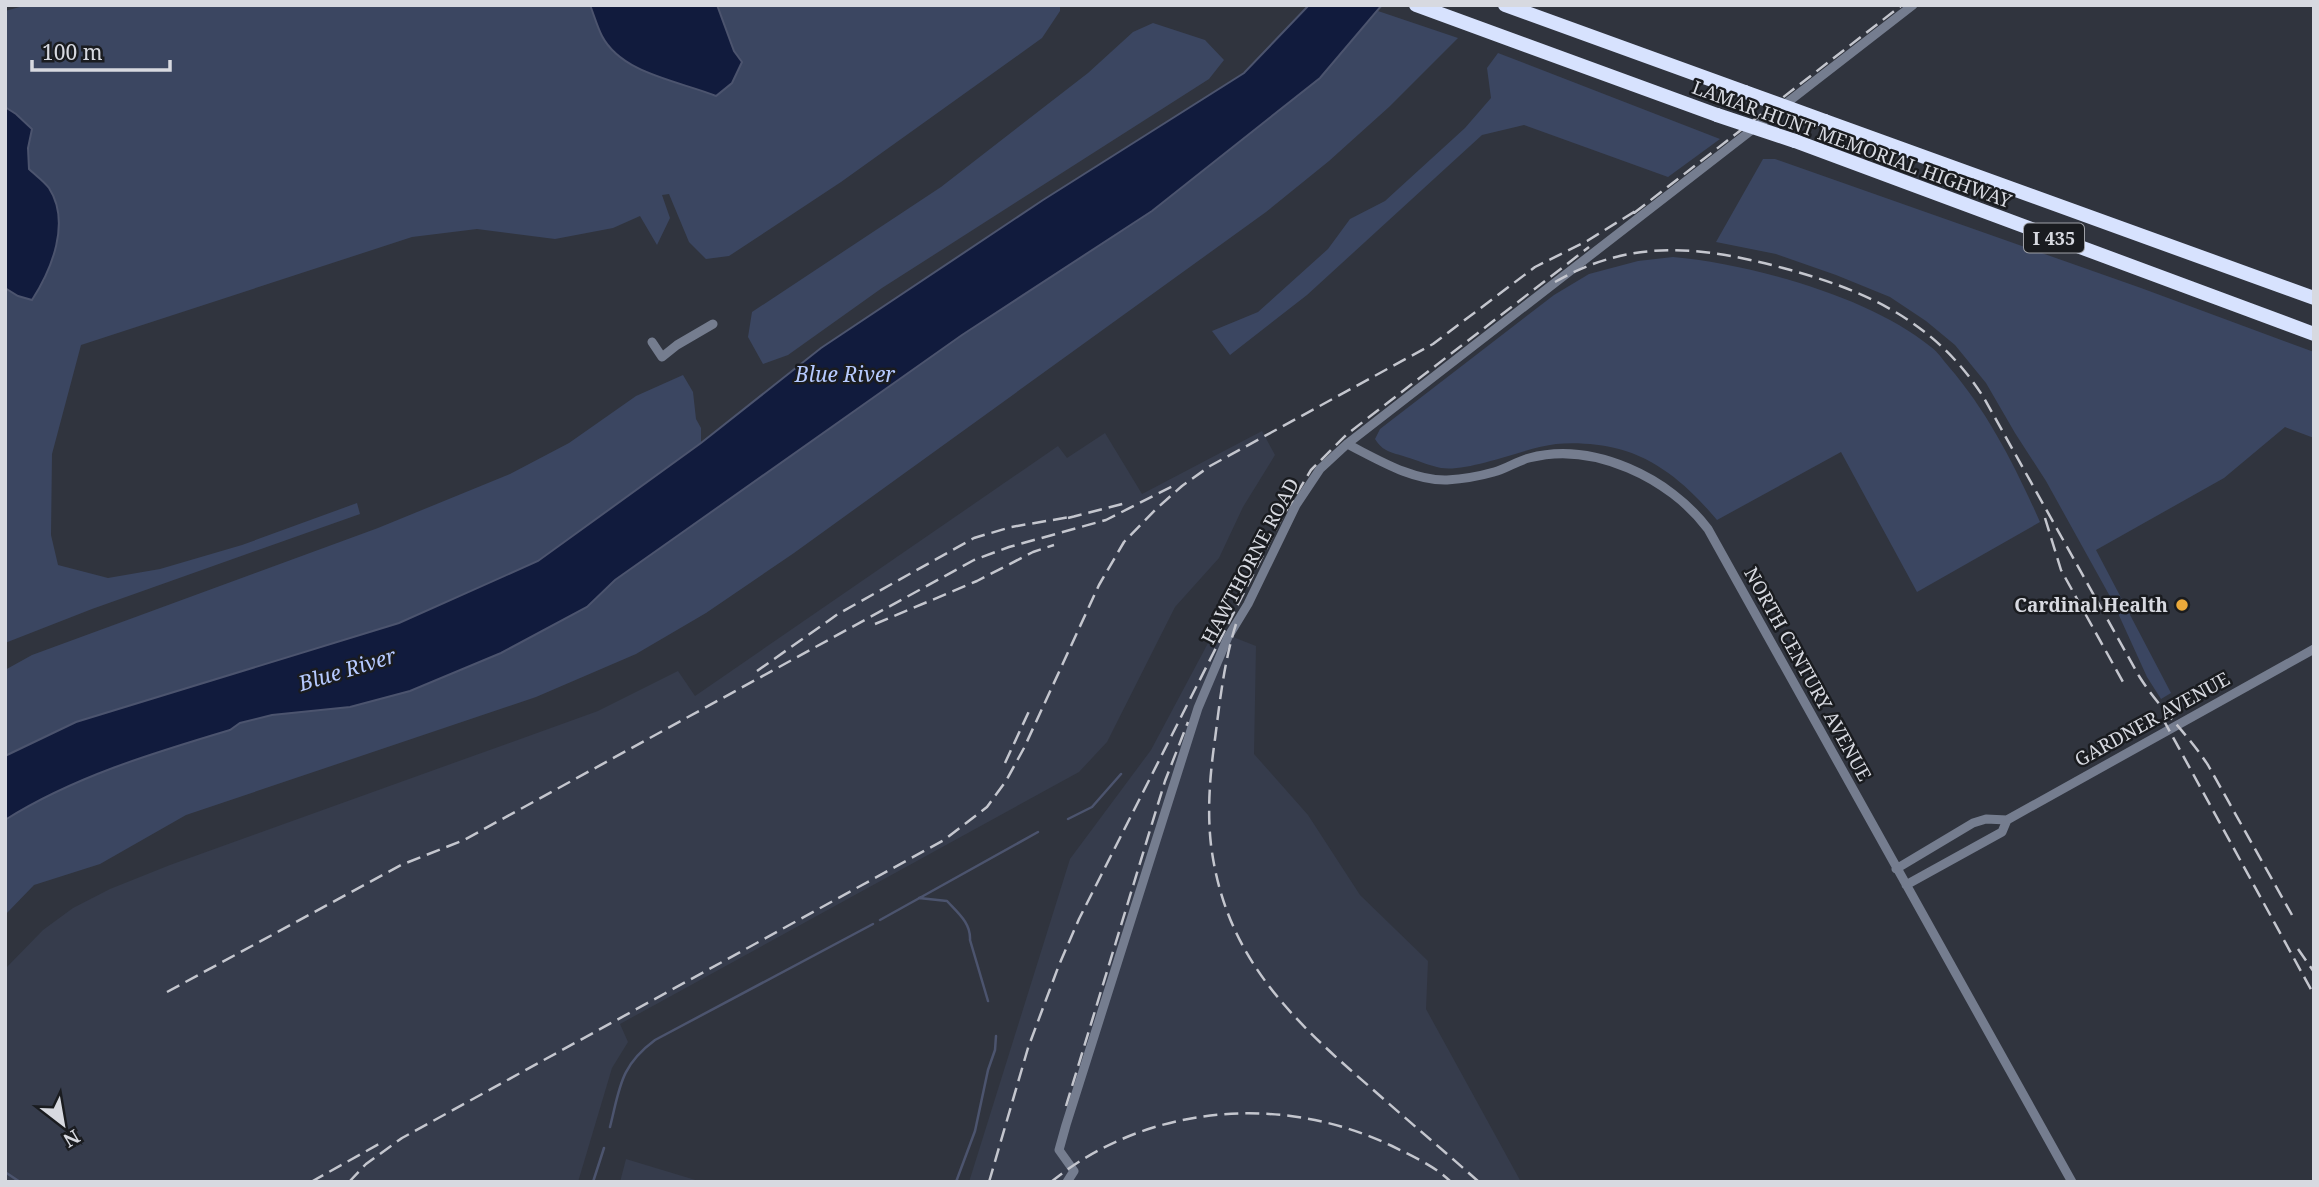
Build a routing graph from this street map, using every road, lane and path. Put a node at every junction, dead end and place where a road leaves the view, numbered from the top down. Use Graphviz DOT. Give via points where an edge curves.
graph roads {
  1 [pos="1416,5"];
  2 [pos="1506,5"];
  3 [pos="1913,5"];
  4 [pos="2314,298"];
  5 [pos="713,324"];
  6 [pos="2314,334"];
  7 [pos="652,342"];
  8 [pos="1347,444"];
  9 [pos="2314,649"];
  10 [pos="2007,820"];
  11 [pos="1896,869"];
  12 [pos="1906,886"];
  13 [pos="1067,1182"];
  14 [pos="2072,1182"];
  1 -- 6 [label="highway, LAMAR HUNT MEMORIAL HIGHWAY / I 435, bridge"];
  2 -- 4 [label="highway, LAMAR HUNT MEMORIAL HIGHWAY / I 435, bridge"];
  3 -- 8 [label="street, HAWTHORNE ROAD"];
  5 -- 7 [label="street" via="662,357"];
  8 -- 11 [label="street, NORTH CENTURY AVENUE" via="1430,479 1495,472 1529,458 1572,455 1620,465 1667,488 1708,529"];
  8 -- 13 [label="street, HAWTHORNE ROAD" via="1320,469 1296,505 1228,637 1198,708 1059,1150 1074,1171"];
  9 -- 10 [label="street, GARDNER AVENUE"];
  10 -- 11 [label="street, GARDNER AVENUE" via="1973,823"];
  10 -- 12 [label="street, GARDNER AVENUE" via="2002,832"];
  11 -- 12 [label="street, NORTH CENTURY AVENUE"];
  12 -- 14 [label="street, NORTH CENTURY AVENUE"];
}
